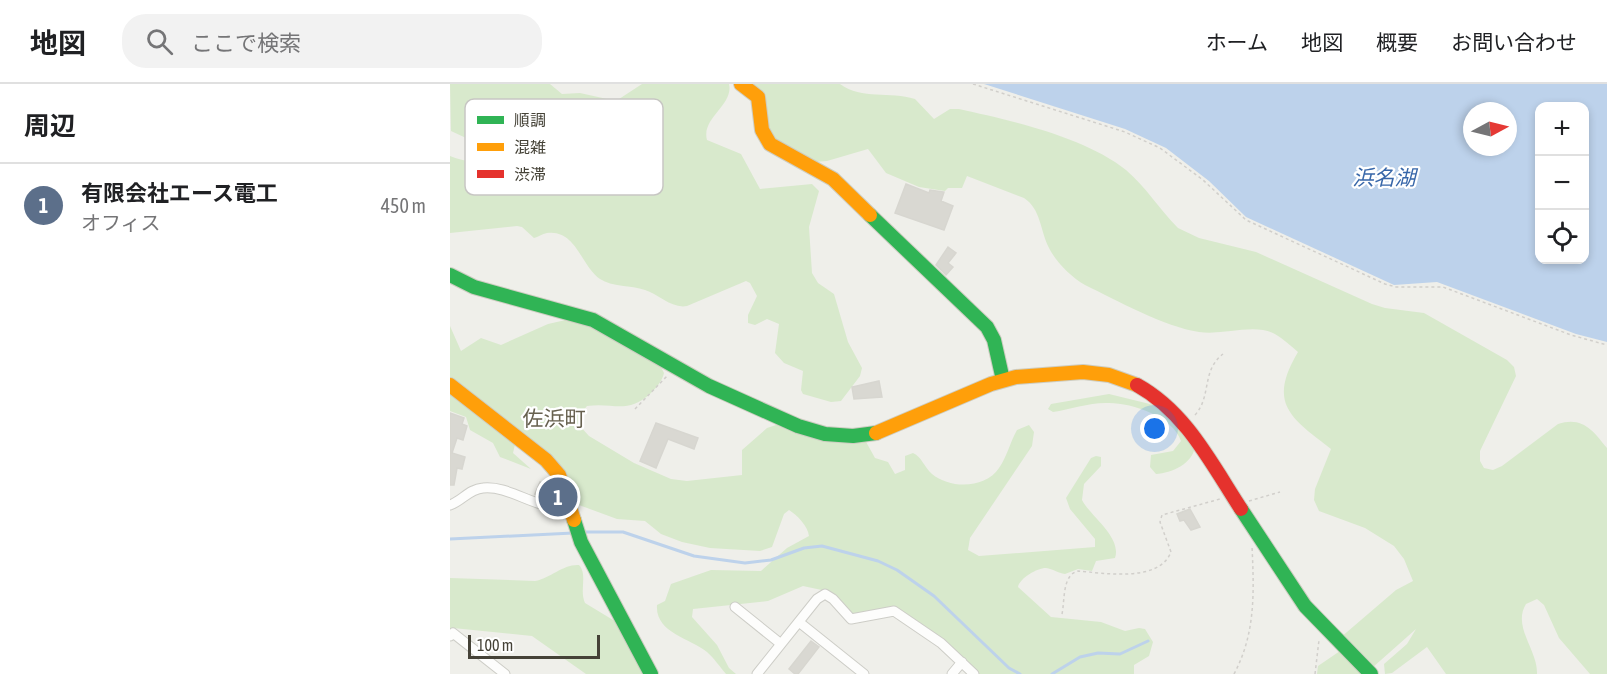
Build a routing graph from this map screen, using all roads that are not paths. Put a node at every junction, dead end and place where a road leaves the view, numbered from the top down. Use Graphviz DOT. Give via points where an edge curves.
graph roads {
  1 [pos="741,84"];
  2 [pos="450,274"];
  3 [pos="1003,380"];
  4 [pos="450,385"];
  5 [pos="450,505"];
  6 [pos="570,505"];
  7 [pos="735,607"];
  8 [pos="798,622"];
  9 [pos="450,636"];
  10 [pos="781,644"];
  11 [pos="962,662"];
  12 [pos="505,674"];
  13 [pos="651,674"];
  14 [pos="757,674"];
  15 [pos="864,674"];
  16 [pos="952,674"];
  17 [pos="974,674"];
  18 [pos="1371,674"];
  1 -- 3 [label="street" via="758,97 762,130 770,144 833,179 987,327"];
  2 -- 3 [label="street" via="474,287 593,320 709,387 798,426 839,436 867,435 894,428"];
  3 -- 18 [label="street" via="1069,372 1109,375 1157,396 1186,423 1305,606"];
  4 -- 6 [label="street" via="546,460 559,475"];
  5 -- 6 [label="street" via="472,491 491,488 539,504"];
  6 -- 13 [label="street" via="586,554"];
  7 -- 10 [label="street"];
  8 -- 10 [label="street"];
  8 -- 11 [label="street" via="825,594 851,619 894,611"];
  8 -- 15 [label="street"];
  9 -- 12 [label="street" via="453,633"];
  10 -- 14 [label="street"];
  11 -- 16 [label="street"];
  11 -- 17 [label="street"];
}
